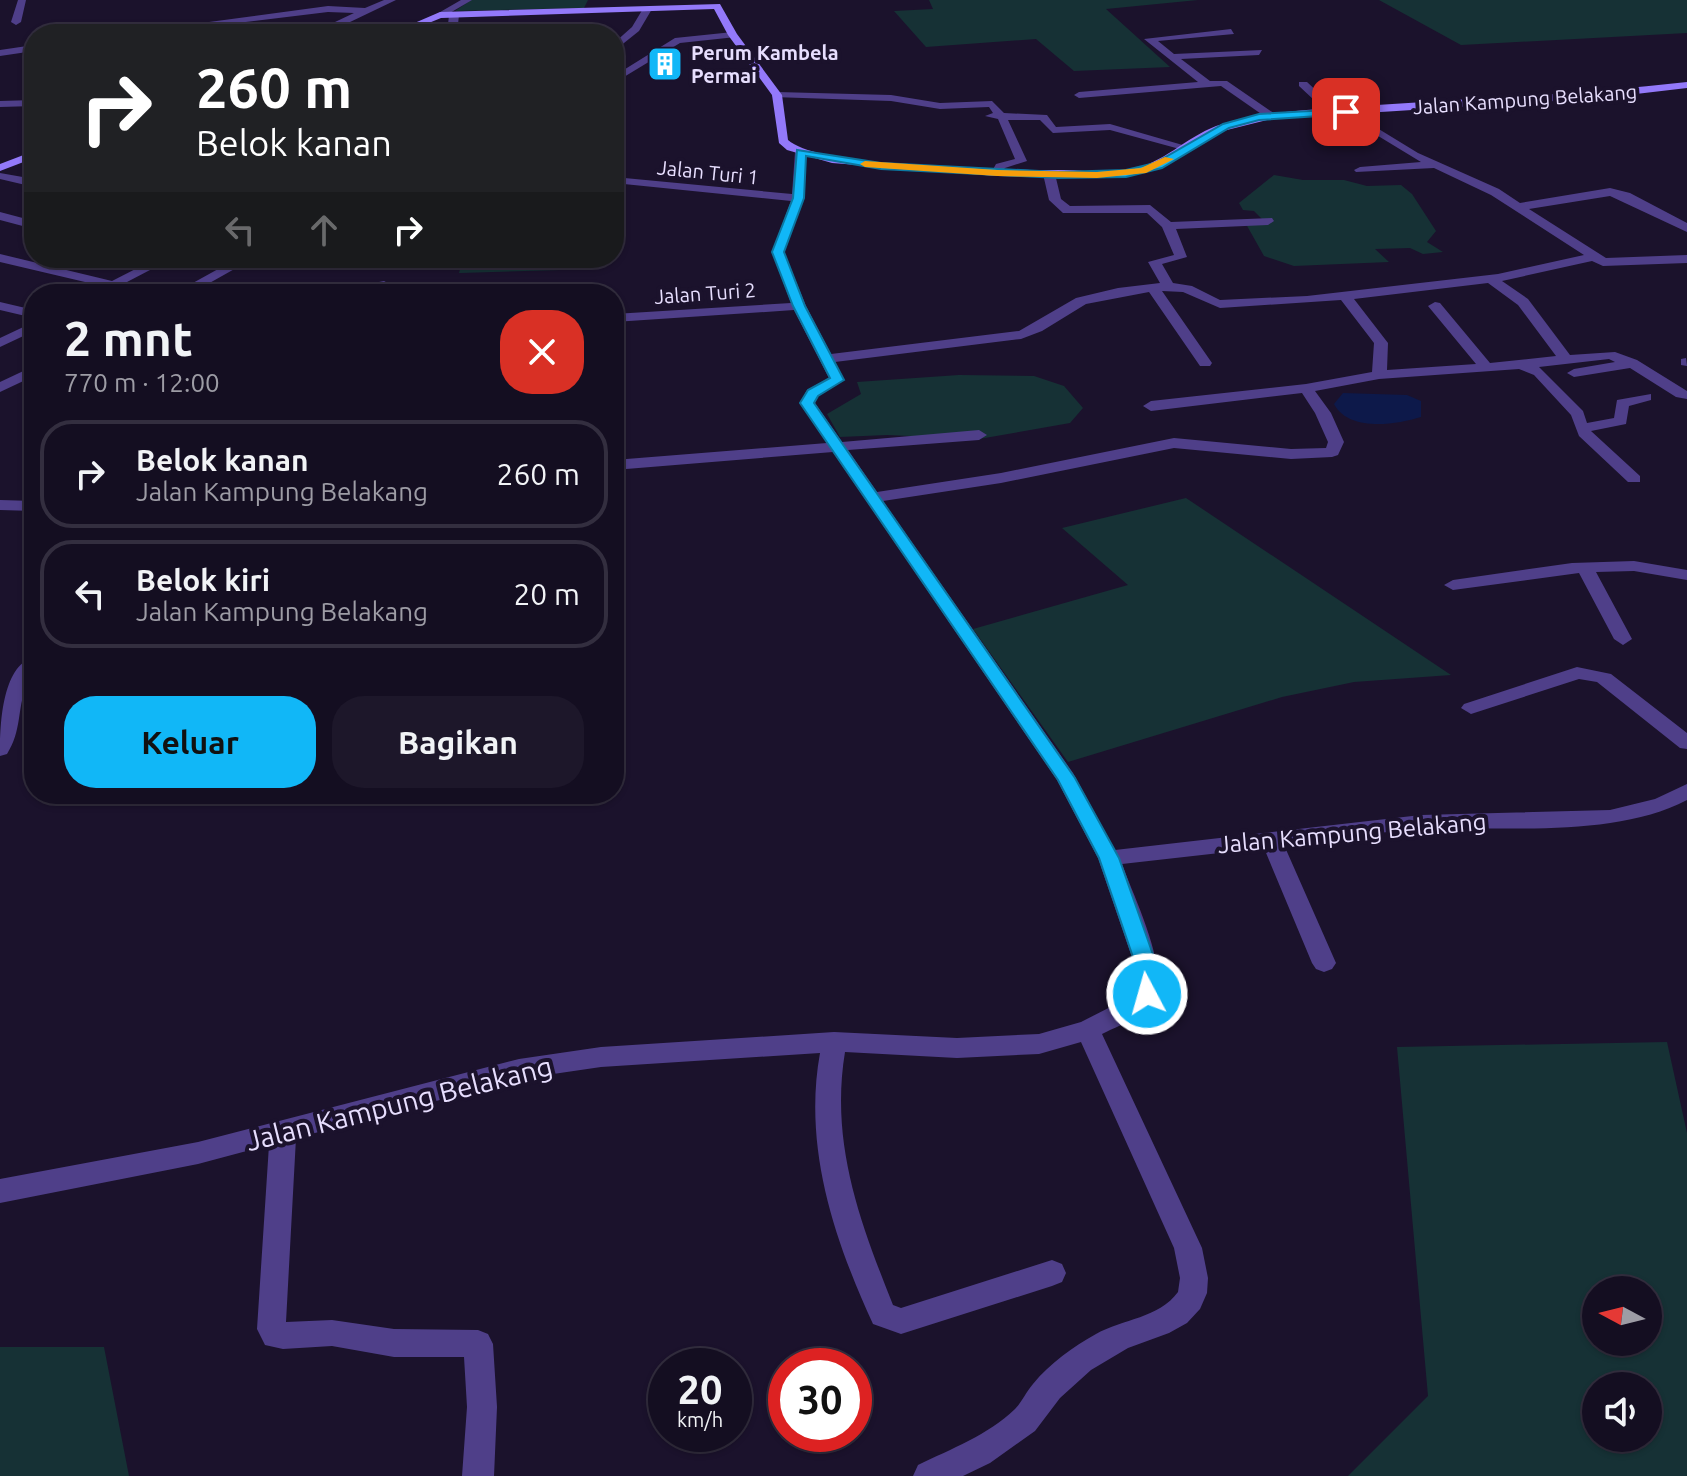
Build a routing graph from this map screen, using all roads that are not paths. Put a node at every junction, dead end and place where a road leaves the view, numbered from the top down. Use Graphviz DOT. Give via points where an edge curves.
graph roads {
  1 [pos="22,0"];
  2 [pos="392,0"];
  3 [pos="468,0"];
  4 [pos="720,3"];
  5 [pos="647,9"];
  6 [pos="366,11"];
  7 [pos="440,15"];
  8 [pos="454,15"];
  9 [pos="16,22"];
  10 [pos="221,24"];
  11 [pos="338,24"];
  12 [pos="418,24"];
  13 [pos="453,24"];
  14 [pos="1231,32"];
  15 [pos="733,35"];
  16 [pos="624,39"];
  17 [pos="24,49"];
  18 [pos="1259,52"];
  19 [pos="0,53"];
  20 [pos="1172,57"];
  21 [pos="624,74"];
  22 [pos="1207,84"];
  23 [pos="1303,84"];
  24 [pos="1687,85"];
  25 [pos="777,95"];
  26 [pos="1079,95"];
  27 [pos="24,103"];
  28 [pos="0,104"];
  29 [pos="1340,112"];
  30 [pos="1271,116"];
  31 [pos="1002,117"];
  32 [pos="1187,148"];
  33 [pos="801,152"];
  34 [pos="24,156"];
  35 [pos="1433,165"];
  36 [pos="0,168"];
  37 [pos="1360,170"];
  38 [pos="997,173"];
  39 [pos="1049,174"];
  40 [pos="0,176"];
  41 [pos="19,180"];
  42 [pos="24,181"];
  43 [pos="624,181"];
  44 [pos="0,188"];
  45 [pos="798,198"];
  46 [pos="1517,207"];
  47 [pos="0,216"];
  48 [pos="1268,221"];
  49 [pos="24,222"];
  50 [pos="1168,226"];
  51 [pos="1687,228"];
  52 [pos="1592,257"];
  53 [pos="0,258"];
  54 [pos="1687,259"];
  55 [pos="24,264"];
  56 [pos="42,268"];
  57 [pos="147,268"];
  58 [pos="229,268"];
  59 [pos="1491,279"];
  60 [pos="110,284"];
  61 [pos="116,284"];
  62 [pos="199,284"];
  63 [pos="1169,287"];
  64 [pos="1153,288"];
  65 [pos="1343,294"];
  66 [pos="0,306"];
  67 [pos="799,306"];
  68 [pos="1435,306"];
  69 [pos="24,312"];
  70 [pos="624,318"];
  71 [pos="24,331"];
  72 [pos="0,343"];
  73 [pos="825,359"];
  74 [pos="1566,359"];
  75 [pos="1205,363"];
  76 [pos="1632,363"];
  77 [pos="1521,365"];
  78 [pos="1486,367"];
  79 [pos="1574,373"];
  80 [pos="24,375"];
  81 [pos="1379,375"];
  82 [pos="0,388"];
  83 [pos="1306,388"];
  84 [pos="1687,395"];
  85 [pos="1646,397"];
  86 [pos="1151,406"];
  87 [pos="1582,427"];
  88 [pos="979,435"];
  89 [pos="840,449"];
  90 [pos="624,464"];
  91 [pos="1634,479"];
  92 [pos="872,498"];
  93 [pos="0,505"];
  94 [pos="24,506"];
  95 [pos="1585,567"];
  96 [pos="1687,575"];
  97 [pos="1453,585"];
  98 [pos="1623,639"];
  99 [pos="24,676"];
  100 [pos="1471,708"];
  101 [pos="1687,743"];
  102 [pos="0,749"];
  103 [pos="1687,791"];
  104 [pos="1271,839"];
  105 [pos="1109,858"];
  106 [pos="1324,963"];
  107 [pos="1088,1030"];
  108 [pos="834,1042"];
  109 [pos="283,1132"];
  110 [pos="0,1191"];
  111 [pos="1052,1273"];
  112 [pos="478,1476"];
  113 [pos="929,1476"];
  1 -- 9 [label="street"];
  2 -- 6 [label="street"];
  3 -- 7 [label="street"];
  4 -- 5 [label="street"];
  4 -- 15 [label="street"];
  5 -- 8 [label="street"];
  5 -- 16 [label="street"];
  6 -- 10 [label="street" via="328,9"];
  6 -- 11 [label="street"];
  7 -- 8 [label="street"];
  7 -- 12 [label="street"];
  8 -- 13 [label="street"];
  14 -- 20 [label="street" via="1150,38"];
  15 -- 21 [label="street" via="678,40"];
  15 -- 25 [label="street"];
  17 -- 19 [label="street"];
  18 -- 20 [label="street"];
  20 -- 22 [label="street"];
  22 -- 26 [label="street"];
  22 -- 30 [label="street" via="1227,84"];
  23 -- 29 [label="street"];
  24 -- 29 [label="street, Jalan Kampung Belakang"];
  25 -- 31 [label="street" via="910,101 915,114"];
  25 -- 33 [label="street" via="783,141"];
  27 -- 28 [label="street"];
  29 -- 30 [label="street, Jalan Kampung Belakang"];
  29 -- 35 [label="street"];
  30 -- 32 [label="street, Jalan Kampung Belakang" via="1219,129"];
  31 -- 32 [label="street" via="1043,117 1053,130 1110,127"];
  31 -- 38 [label="street" via="1021,161 1000,166"];
  32 -- 39 [label="street, Jalan Kampung Belakang" via="1143,171"];
  33 -- 38 [label="street, Jalan Kampung Belakang" via="870,165"];
  33 -- 45 [label="street, Jalan Kampung Belakang"];
  34 -- 36 [label="street"];
  35 -- 37 [label="street"];
  35 -- 46 [label="street" via="1478,183"];
  38 -- 39 [label="street, Jalan Kampung Belakang"];
  39 -- 50 [label="street" via="1055,200 1067,210 1152,209"];
  40 -- 41 [label="street"];
  41 -- 42 [label="street"];
  41 -- 44 [label="street"];
  43 -- 45 [label="street, Jalan Turi 1"];
  45 -- 67 [label="street, Jalan Kampung Belakang" via="778,252"];
  46 -- 51 [label="street" via="1610,192"];
  46 -- 52 [label="street"];
  47 -- 49 [label="street"];
  48 -- 50 [label="street"];
  50 -- 63 [label="street" via="1181,259 1154,262"];
  52 -- 54 [label="street" via="1615,264"];
  52 -- 59 [label="street"];
  53 -- 55 [label="street"];
  56 -- 60 [label="street"];
  57 -- 61 [label="street"];
  58 -- 62 [label="street"];
  59 -- 65 [label="street"];
  59 -- 74 [label="street" via="1523,302"];
  63 -- 64 [label="street"];
  63 -- 65 [label="street" via="1187,289 1207,302 1233,304"];
  64 -- 73 [label="street" via="1089,299 1021,335"];
  64 -- 75 [label="street"];
  65 -- 81 [label="street" via="1381,343"];
  66 -- 69 [label="street"];
  67 -- 70 [label="street, Jalan Turi 2"];
  67 -- 73 [label="street, Jalan Kampung Belakang"];
  68 -- 78 [label="street"];
  71 -- 72 [label="street"];
  73 -- 89 [label="street, Jalan Kampung Belakang" via="837,381 812,393 807,403"];
  74 -- 76 [label="street" via="1604,355"];
  74 -- 77 [label="street"];
  76 -- 79 [label="street"];
  76 -- 84 [label="street"];
  77 -- 78 [label="street"];
  77 -- 87 [label="street" via="1539,372 1578,414"];
  78 -- 81 [label="street"];
  80 -- 82 [label="street"];
  81 -- 83 [label="street"];
  83 -- 86 [label="street"];
  83 -- 92 [label="street" via="1336,442 1332,452 1164,444"];
  85 -- 87 [label="street" via="1622,403 1621,421"];
  87 -- 91 [label="street"];
  88 -- 89 [label="street"];
  89 -- 90 [label="street"];
  89 -- 92 [label="street, Jalan Kampung Belakang"];
  92 -- 105 [label="street, Jalan Kampung Belakang" via="1066,778"];
  93 -- 94 [label="street"];
  95 -- 96 [label="street" via="1666,569"];
  95 -- 97 [label="street"];
  95 -- 98 [label="street"];
  99 -- 102 [label="street"];
  100 -- 101 [label="street" via="1589,673 1604,678"];
  103 -- 104 [label="street, Jalan Kampung Belakang" via="1662,804 1610,817 1421,822"];
  104 -- 105 [label="street, Jalan Kampung Belakang"];
  104 -- 106 [label="street"];
  105 -- 107 [label="street, Jalan Kampung Belakang" via="1149,983 1140,1003"];
  107 -- 108 [label="street, Jalan Kampung Belakang" via="1061,1040 957,1048"];
  107 -- 113 [label="street" via="1188,1248 1195,1276 1192,1291 1185,1306 1156,1325 1111,1341 1071,1365 1027,1419 1000,1441"];
  108 -- 109 [label="street, Jalan Kampung Belakang" via="601,1057 519,1069"];
  108 -- 111 [label="street" via="825,1093 831,1169 883,1315 901,1321"];
  109 -- 110 [label="street, Jalan Kampung Belakang"];
  109 -- 112 [label="street" via="271,1329 283,1336 332,1333 394,1343 478,1344"];
}
